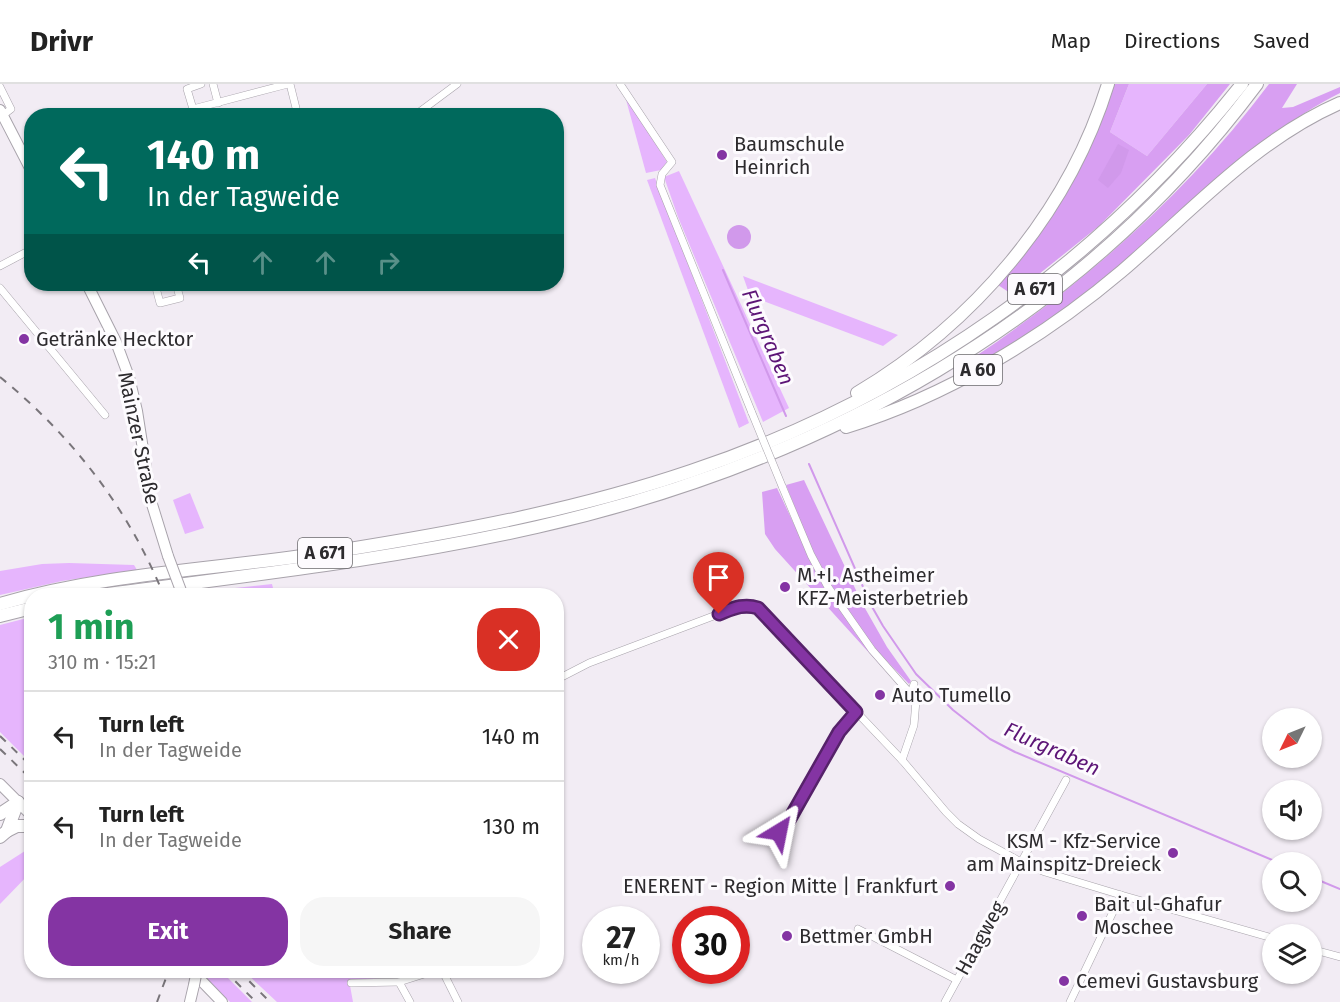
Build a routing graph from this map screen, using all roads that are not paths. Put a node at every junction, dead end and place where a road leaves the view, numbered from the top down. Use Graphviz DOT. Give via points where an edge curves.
graph roads {
  1 [pos="201,84"];
  2 [pos="213,84"];
  3 [pos="289,84"];
  4 [pos="457,84"];
  5 [pos="620,84"];
  6 [pos="1108,84"];
  7 [pos="1242,84"];
  8 [pos="1257,84"];
  9 [pos="0,87"];
  10 [pos="218,103"];
  11 [pos="1340,103"];
  12 [pos="193,108"];
  13 [pos="197,108"];
  14 [pos="296,108"];
  15 [pos="425,108"];
  16 [pos="1,113"];
  17 [pos="24,149"];
  18 [pos="24,253"];
  19 [pos="0,266"];
  20 [pos="0,288"];
  21 [pos="90,291"];
  22 [pos="157,291"];
  23 [pos="178,291"];
  24 [pos="105,415"];
  25 [pos="782,435"];
  26 [pos="816,435"];
  27 [pos="70,588"];
  28 [pos="153,588"];
  29 [pos="180,588"];
  30 [pos="24,598"];
  31 [pos="0,604"];
  32 [pos="24,610"];
  33 [pos="0,616"];
  34 [pos="564,676"];
  35 [pos="914,684"];
  36 [pos="912,693"];
  37 [pos="856,712"];
  38 [pos="902,760"];
  39 [pos="1066,780"];
  40 [pos="0,784"];
  41 [pos="18,802"];
  42 [pos="24,808"];
  43 [pos="0,813"];
  44 [pos="24,826"];
  45 [pos="3,834"];
  46 [pos="770,840"];
  47 [pos="1021,862"];
  48 [pos="1121,895"];
  49 [pos="858,928"];
  50 [pos="1262,935"];
  51 [pos="1322,952"];
  52 [pos="1340,957"];
  53 [pos="195,978"];
  54 [pos="199,978"];
  55 [pos="412,978"];
  56 [pos="446,978"];
  57 [pos="957,980"];
  58 [pos="399,982"];
  59 [pos="351,983"];
  60 [pos="190,1002"];
  61 [pos="222,1002"];
  62 [pos="410,1002"];
  63 [pos="458,1002"];
  64 [pos="945,1002"];
  65 [pos="1070,1002"];
  1 -- 12 [label="street" via="187,89"];
  2 -- 10 [label="street"];
  3 -- 10 [label="street"];
  3 -- 14 [label="street"];
  4 -- 15 [label="street"];
  5 -- 36 [label="street, bridge" via="672,162 662,174 660,185 811,555 872,650"];
  6 -- 25 [label="highway, A 671" via="1088,138 1065,183 1029,239 990,286 922,348 864,389"];
  7 -- 25 [label="highway, A 671" via="1142,196 1024,298 910,373"];
  8 -- 26 [label="highway, A 60" via="1164,191 1074,274 951,363"];
  9 -- 16 [label="street" via="11,109"];
  10 -- 13 [label="street"];
  11 -- 26 [label="highway, A 60" via="1293,128 1260,152 1089,298 1016,348 898,409"];
  16 -- 17 [label="main road"];
  18 -- 19 [label="street"];
  20 -- 24 [label="street"];
  21 -- 29 [label="main road, Mainzer Straße, bridge" via="129,376 152,501"];
  22 -- 23 [label="street" via="160,303 180,298"];
  25 -- 27 [label="highway, A 671" via="656,483 511,520 335,551"];
  26 -- 28 [label="highway, A 671" via="684,486 537,527 337,563"];
  30 -- 31 [label="highway, A 671"];
  32 -- 33 [label="highway"];
  34 -- 37 [label="street" via="589,663 749,605 758,608"];
  35 -- 36 [label="street"];
  36 -- 38 [label="street" via="917,707"];
  37 -- 38 [label="street"];
  37 -- 46 [label="street" via="839,732 784,828"];
  38 -- 47 [label="street" via="958,824"];
  39 -- 47 [label="street, Haagweg"];
  40 -- 41 [label="main road"];
  41 -- 42 [label="main road"];
  41 -- 43 [label="highway"];
  41 -- 45 [label="highway"];
  44 -- 45 [label="highway"];
  47 -- 48 [label="street"];
  47 -- 57 [label="street, Haagweg"];
  48 -- 50 [label="street"];
  48 -- 65 [label="street"];
  49 -- 57 [label="street"];
  51 -- 52 [label="street"];
  53 -- 60 [label="main road, bridge"];
  54 -- 61 [label="main road"];
  55 -- 58 [label="street"];
  56 -- 63 [label="street"];
  57 -- 64 [label="street, Haagweg"];
  58 -- 59 [label="street"];
  58 -- 62 [label="street"];
}
